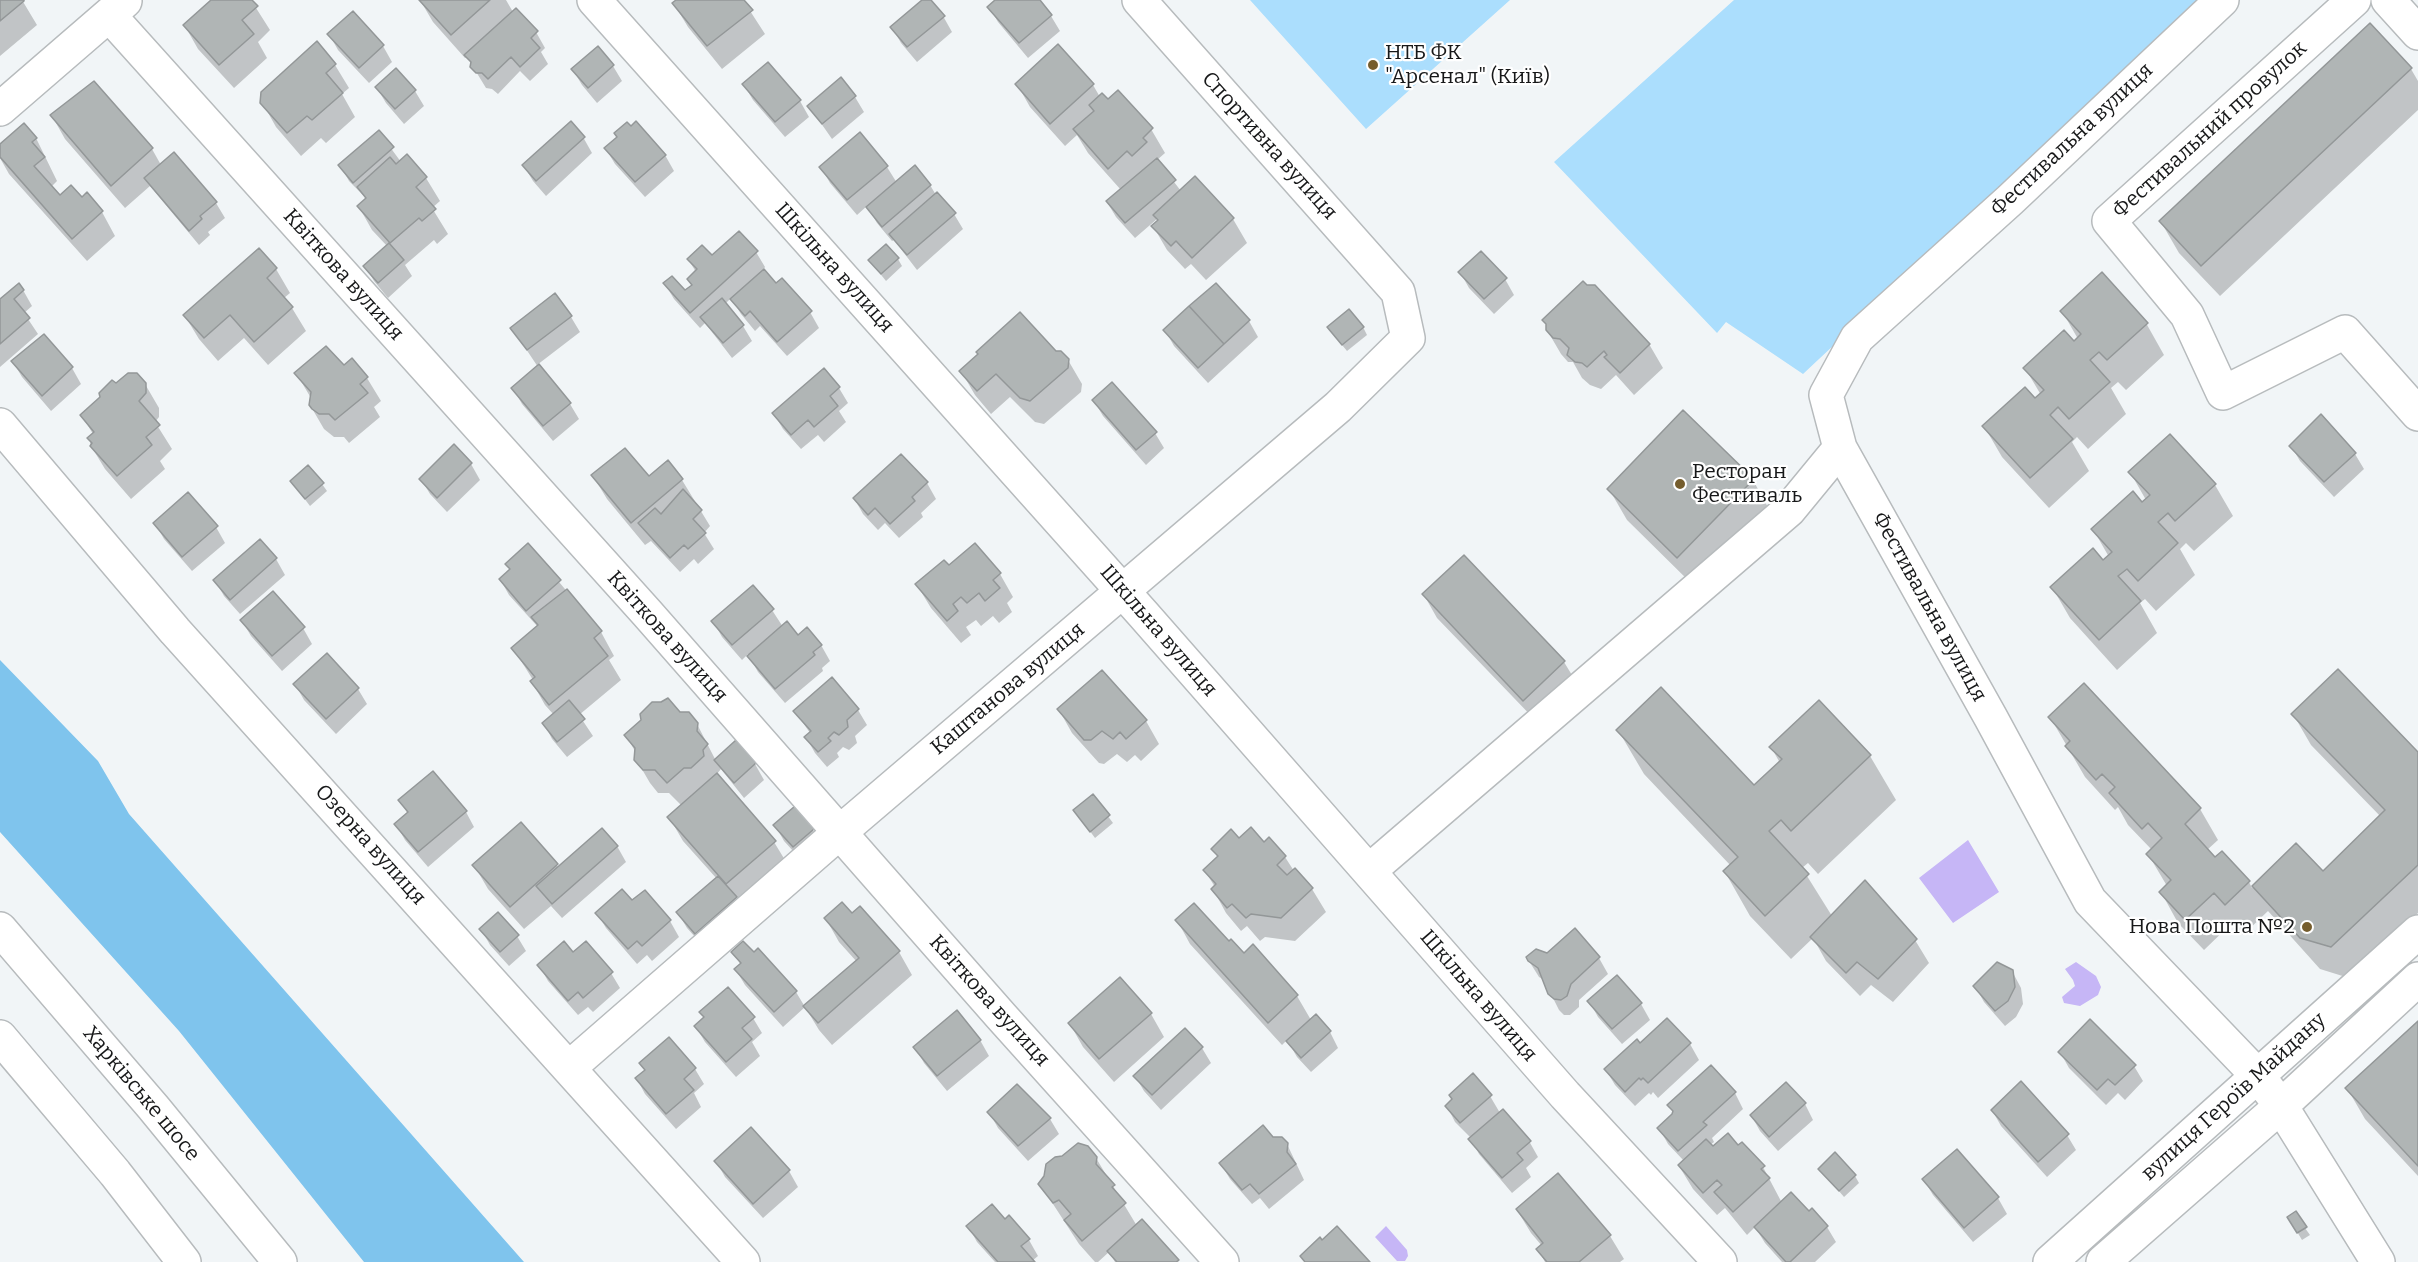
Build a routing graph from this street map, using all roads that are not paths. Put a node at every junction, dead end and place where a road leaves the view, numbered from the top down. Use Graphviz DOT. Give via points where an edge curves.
graph roads {
  1 [pos="594,0"];
  2 [pos="1139,0"];
  3 [pos="2222,0"];
  4 [pos="2354,0"];
  5 [pos="2388,0"];
  6 [pos="118,7"];
  7 [pos="2418,33"];
  8 [pos="0,109"];
  9 [pos="1398,292"];
  10 [pos="2418,414"];
  11 [pos="0,425"];
  12 [pos="1840,448"];
  13 [pos="1123,591"];
  14 [pos="840,832"];
  15 [pos="1369,871"];
  16 [pos="0,929"];
  17 [pos="2418,932"];
  18 [pos="2418,979"];
  19 [pos="0,1037"];
  20 [pos="570,1067"];
  21 [pos="2258,1076"];
  22 [pos="2281,1106"];
  23 [pos="184,1262"];
  24 [pos="280,1262"];
  25 [pos="743,1262"];
  26 [pos="1222,1262"];
  27 [pos="1720,1262"];
  28 [pos="2050,1262"];
  29 [pos="2103,1262"];
  30 [pos="2378,1262"];
  1 -- 13 [label="main road, Шкільна вулиця"];
  2 -- 9 [label="main road, Спортивна вулиця"];
  3 -- 12 [label="main road, Фестивальна вулиця" via="1857,338 1826,395"];
  4 -- 10 [label="main road, Фестивальний провулок" via="2109,220 2187,315 2223,393 2345,332"];
  5 -- 7 [label="main road"];
  6 -- 8 [label="main road"];
  6 -- 14 [label="main road, Квіткова вулиця"];
  9 -- 13 [label="main road, Каштанова вулиця" via="1408,338 1338,406"];
  11 -- 20 [label="main road, Озерна вулиця" via="175,631"];
  12 -- 15 [label="main road" via="1789,510"];
  12 -- 21 [label="main road, Фестивальна вулиця" via="2090,902"];
  13 -- 14 [label="main road, Каштанова вулиця"];
  13 -- 15 [label="main road, Шкільна вулиця"];
  14 -- 20 [label="main road, Каштанова вулиця"];
  14 -- 26 [label="main road, Квіткова вулиця"];
  15 -- 27 [label="main road, Шкільна вулиця" via="1565,1095"];
  16 -- 24 [label="main road, Харківське шосе"];
  17 -- 21 [label="main road, вулиця Героїв Майдану"];
  18 -- 22 [label="main road, вулиця Героїв Майдану"];
  19 -- 23 [label="main road"];
  20 -- 25 [label="main road, Озерна вулиця"];
  21 -- 22 [label="main road, Фестивальна вулиця"];
  21 -- 28 [label="main road, вулиця Героїв Майдану"];
  22 -- 29 [label="main road, вулиця Героїв Майдану"];
  22 -- 30 [label="main road, Фестивальна вулиця"];
}
